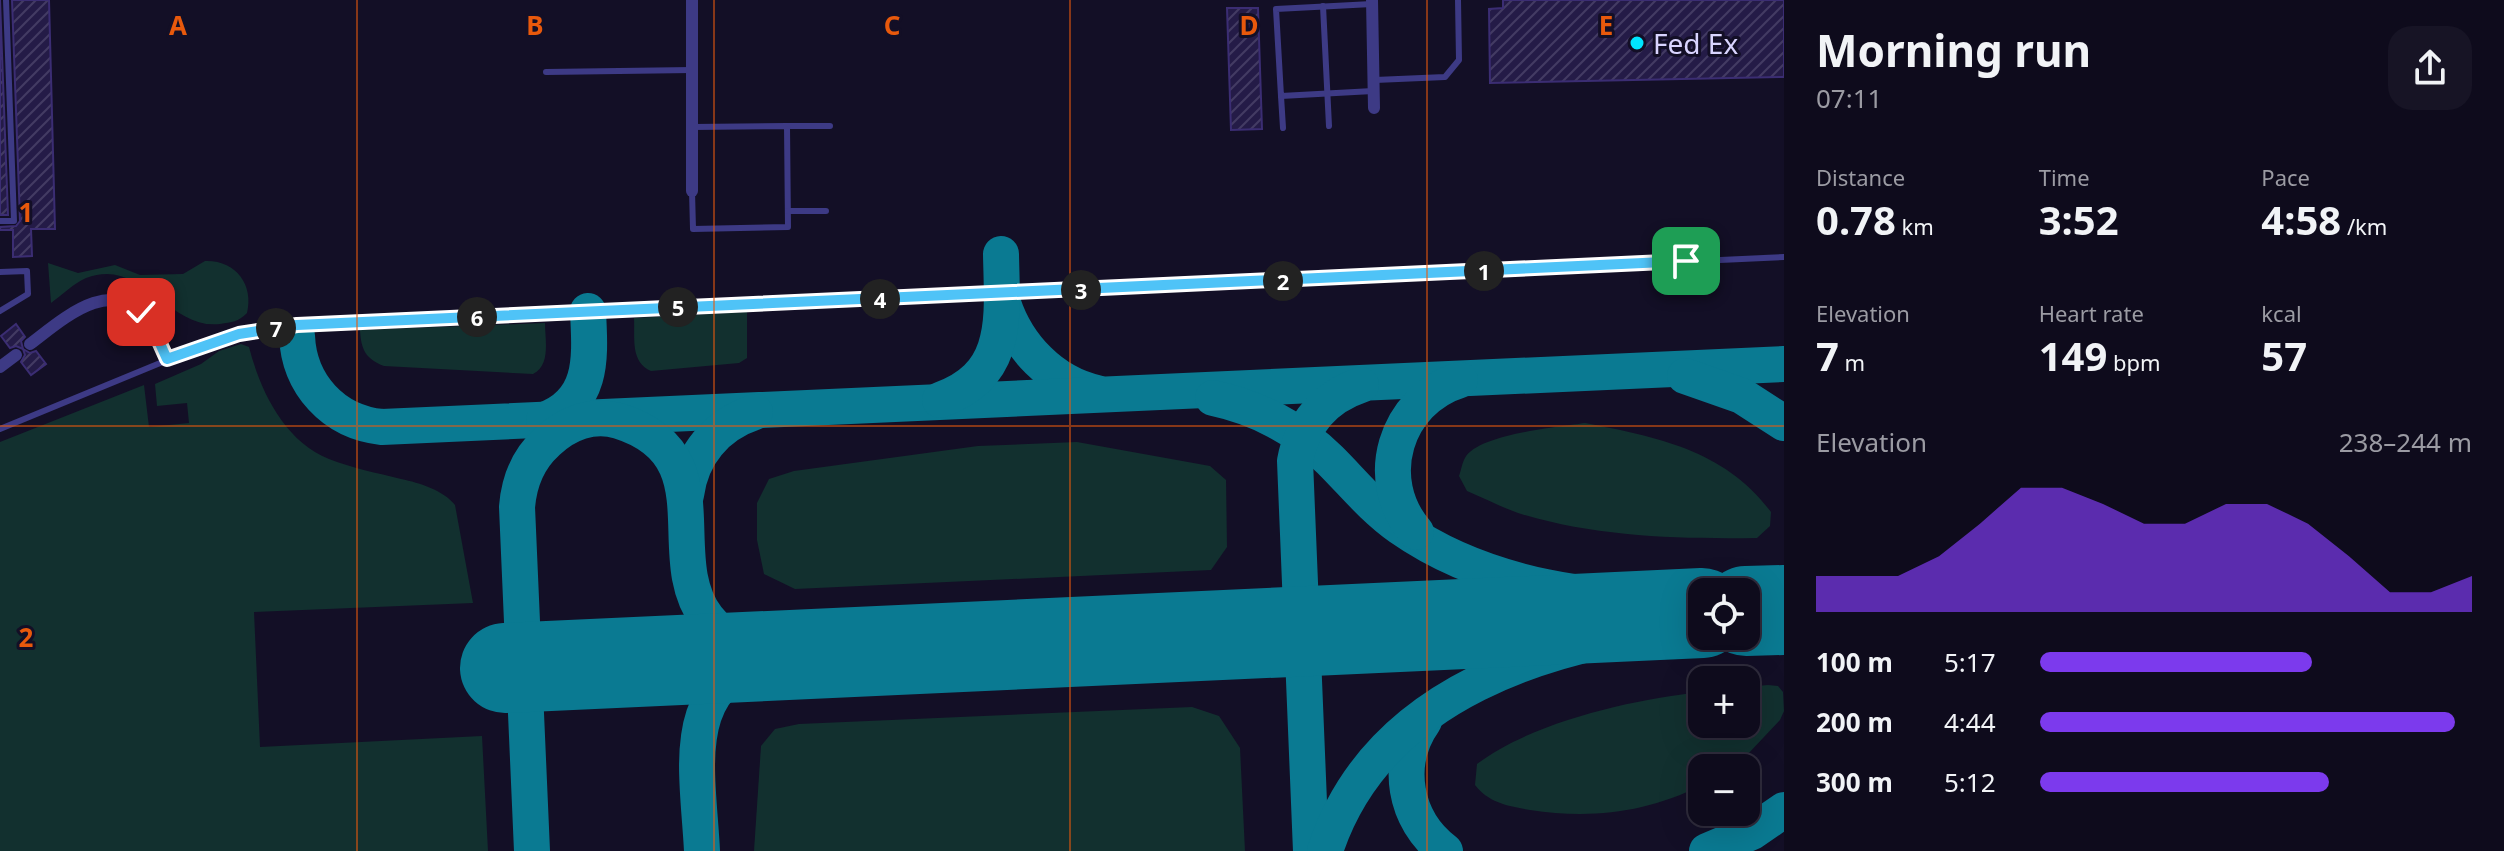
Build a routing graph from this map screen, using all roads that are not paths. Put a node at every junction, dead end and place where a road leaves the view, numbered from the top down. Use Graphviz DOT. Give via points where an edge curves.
graph roads {
  1 [pos="6,0"];
  2 [pos="692,0"];
  3 [pos="1458,0"];
  4 [pos="1372,2"];
  5 [pos="1323,6"];
  6 [pos="692,70"];
  7 [pos="546,72"];
  8 [pos="1374,86"];
  9 [pos="1327,94"];
  10 [pos="1281,96"];
  11 [pos="1374,108"];
  12 [pos="787,126"];
  13 [pos="830,126"];
  14 [pos="1329,126"];
  15 [pos="692,127"];
  16 [pos="1283,128"];
  17 [pos="692,191"];
  18 [pos="788,211"];
  19 [pos="826,211"];
  20 [pos="0,221"];
  21 [pos="1784,257"];
  22 [pos="0,272"];
  23 [pos="0,311"];
  24 [pos="30,344"];
  25 [pos="16,355"];
  26 [pos="167,359"];
  27 [pos="0,367"];
  28 [pos="0,429"];
  1 -- 20 [label="lane" via="14,221"];
  2 -- 6 [label="street"];
  3 -- 8 [label="lane" via="1459,60 1445,77"];
  4 -- 5 [label="lane"];
  4 -- 8 [label="street"];
  5 -- 9 [label="lane"];
  5 -- 10 [label="lane" via="1276,9"];
  6 -- 7 [label="lane"];
  6 -- 15 [label="street"];
  8 -- 9 [label="lane"];
  8 -- 11 [label="street"];
  9 -- 10 [label="lane"];
  9 -- 14 [label="lane"];
  10 -- 16 [label="lane"];
  12 -- 13 [label="lane"];
  12 -- 15 [label="lane"];
  12 -- 18 [label="lane"];
  15 -- 17 [label="street"];
  17 -- 18 [label="lane" via="693,229 788,227"];
  18 -- 19 [label="lane"];
  21 -- 26 [label="lane" via="297,325 239,334"];
  22 -- 23 [label="lane" via="27,271 28,294"];
  24 -- 26 [label="street" via="84,305 113,301 133,307 148,320"];
  25 -- 27 [label="street"];
  26 -- 28 [label="lane"];
}
